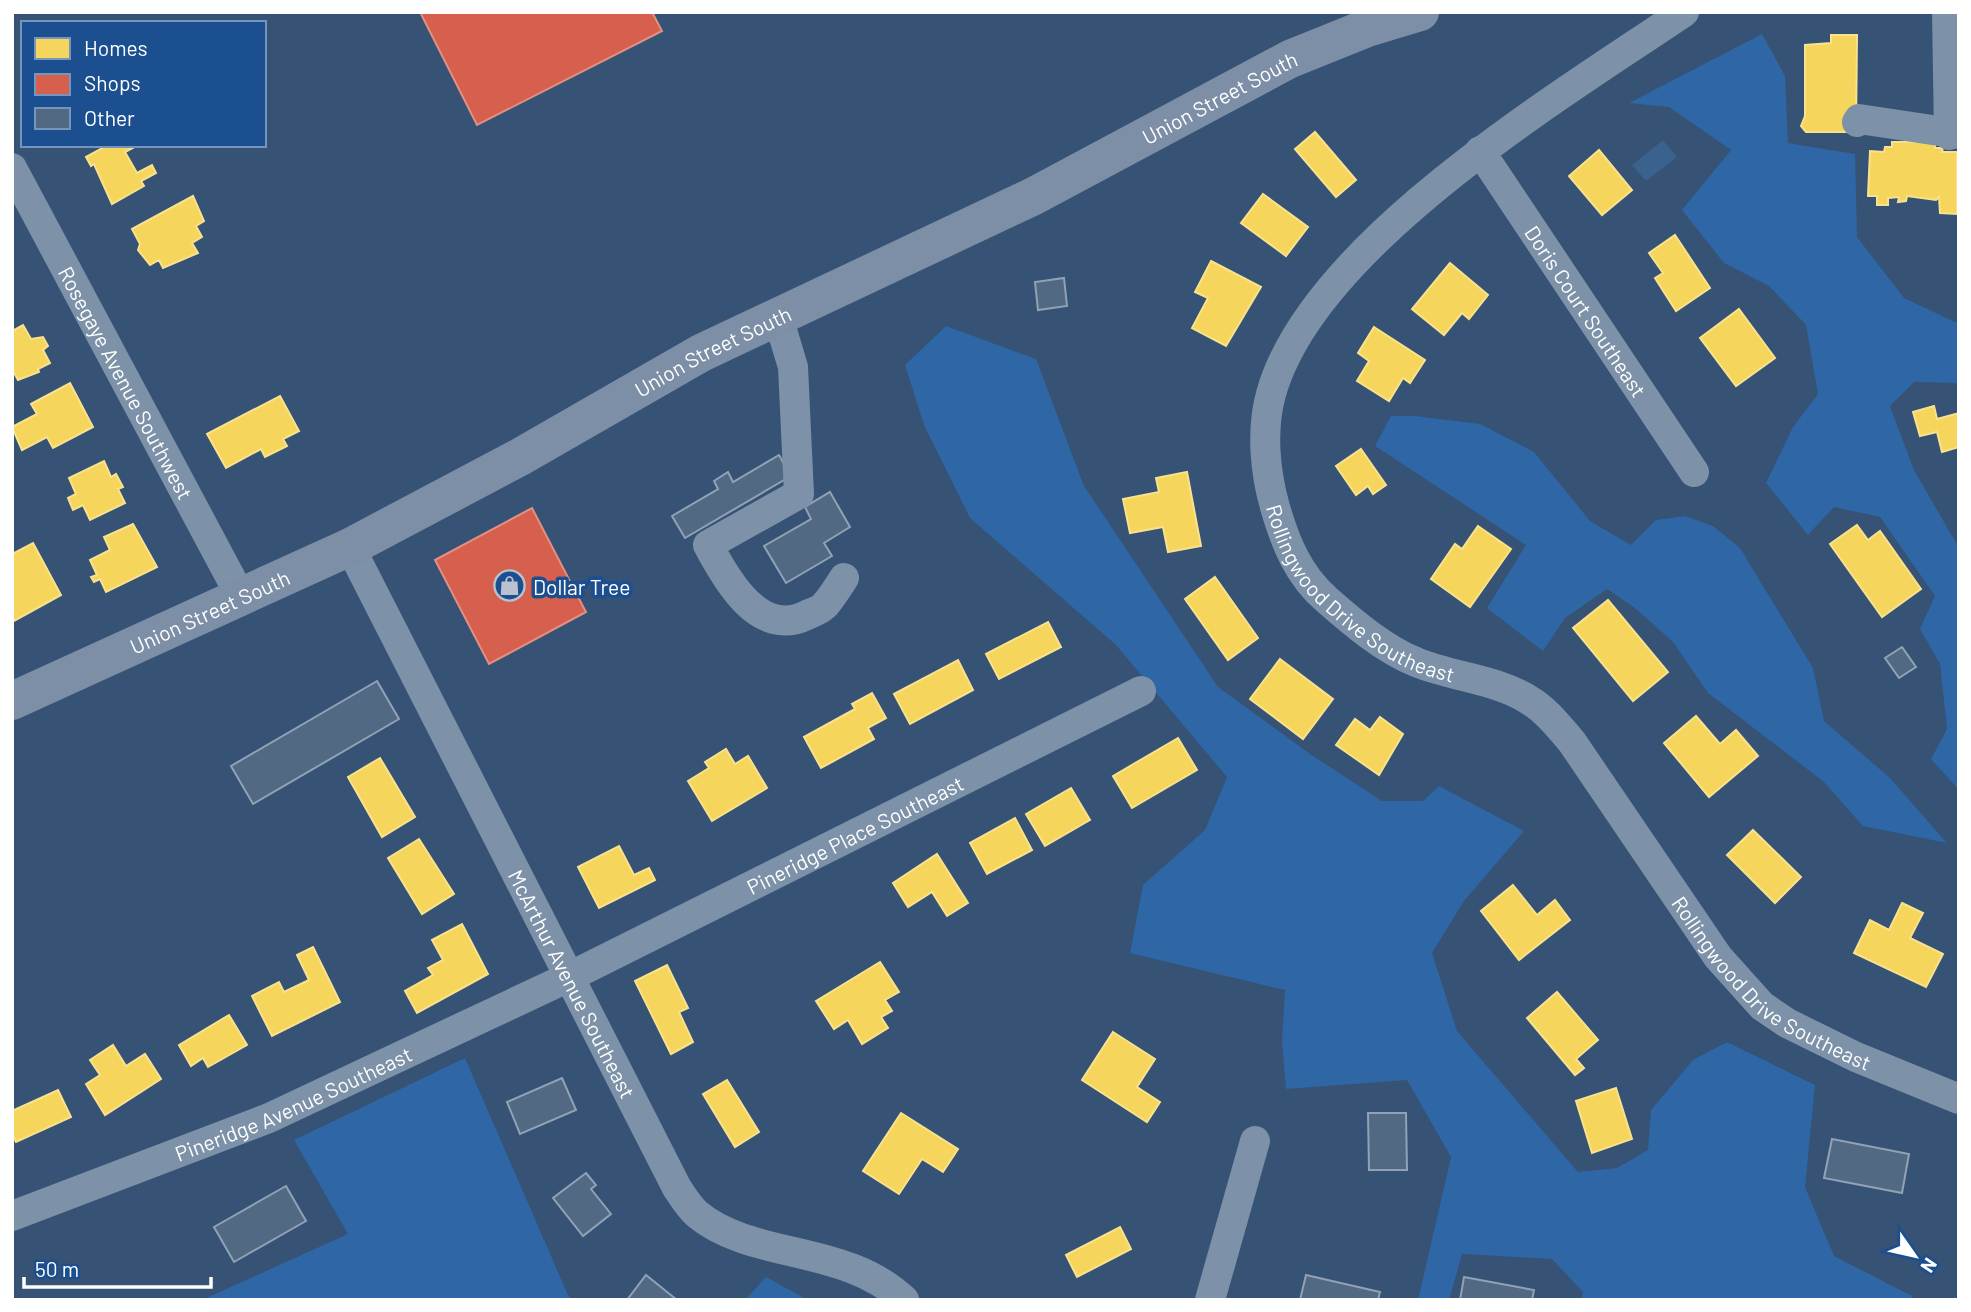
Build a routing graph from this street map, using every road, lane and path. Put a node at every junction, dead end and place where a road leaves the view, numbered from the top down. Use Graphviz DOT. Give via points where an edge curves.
graph roads {
  1 [pos="1684,12"];
  2 [pos="1947,12"];
  3 [pos="1407,14"];
  4 [pos="1857,122"];
  5 [pos="1954,134"];
  6 [pos="1480,151"];
  7 [pos="12,168"];
  8 [pos="778,317"];
  9 [pos="1694,472"];
  10 [pos="350,547"];
  11 [pos="844,578"];
  12 [pos="241,597"];
  13 [pos="1141,691"];
  14 [pos="12,701"];
  15 [pos="569,978"];
  16 [pos="1959,1099"];
  17 [pos="1255,1141"];
  18 [pos="12,1216"];
  19 [pos="904,1300"];
  20 [pos="1210,1300"];
  1 -- 6 [label="street, Rollingwood Drive Southeast"];
  2 -- 5 [label="street"];
  3 -- 8 [label="main road, Union Street South" via="1290,59 1034,196"];
  4 -- 5 [label="street"];
  6 -- 9 [label="street, Doris Court Southeast"];
  6 -- 16 [label="street, Rollingwood Drive Southeast" via="1376,241 1339,280 1287,353 1265,423 1269,487 1290,553 1326,600 1391,648 1415,662 1506,690 1550,716 1718,957 1762,1006 1856,1058"];
  7 -- 12 [label="street, Rosegaye Avenue Southwest"];
  8 -- 10 [label="main road, Union Street South" via="701,353"];
  8 -- 11 [label="street" via="793,367 799,494 708,545 730,585 755,610 781,621 799,619 824,607"];
  10 -- 12 [label="main road, Union Street South"];
  10 -- 15 [label="street, McArthur Avenue Southeast"];
  12 -- 14 [label="main road, Union Street South"];
  13 -- 15 [label="street, Pineridge Place Southeast"];
  15 -- 18 [label="street, Pineridge Avenue Southeast" via="269,1118"];
  15 -- 19 [label="street, McArthur Avenue Southeast" via="677,1188 696,1213 747,1239 866,1273"];
  17 -- 20 [label="street"];
}
